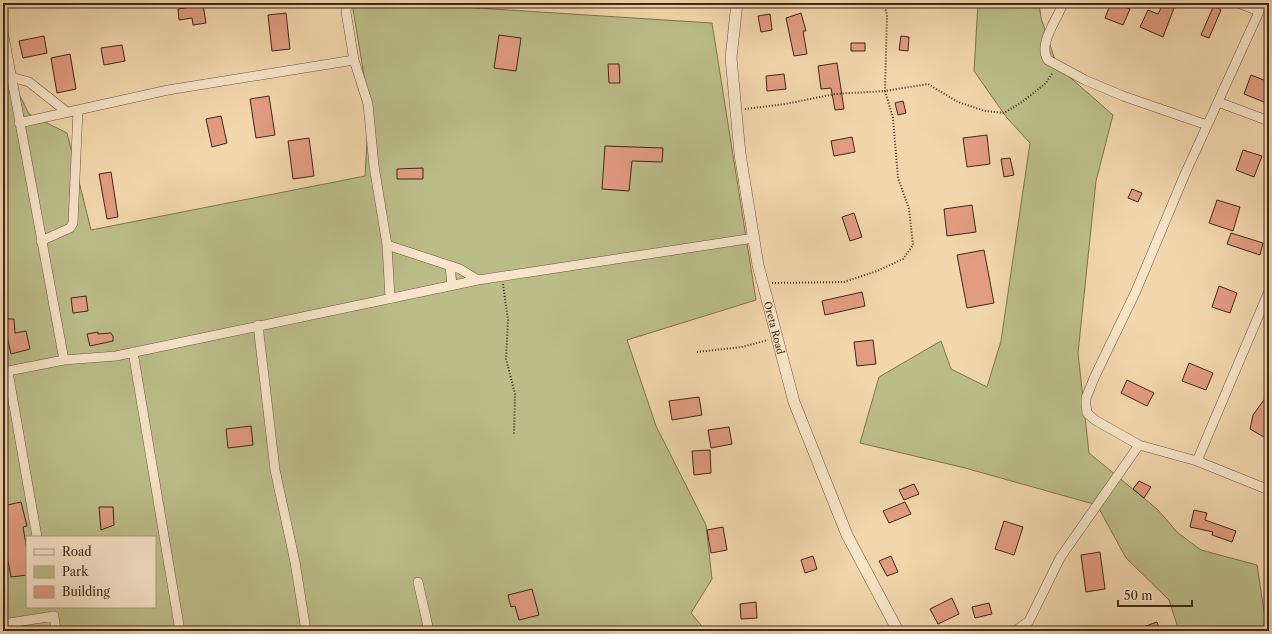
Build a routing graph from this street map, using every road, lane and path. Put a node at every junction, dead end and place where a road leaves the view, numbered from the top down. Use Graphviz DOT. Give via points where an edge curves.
graph roads {
  1 [pos="347,3"];
  2 [pos="737,3"];
  3 [pos="883,3"];
  4 [pos="1063,3"];
  5 [pos="1238,3"];
  6 [pos="1261,7"];
  7 [pos="3,31"];
  8 [pos="354,60"];
  9 [pos="1058,66"];
  10 [pos="11,76"];
  11 [pos="885,91"];
  12 [pos="1218,102"];
  13 [pos="78,110"];
  14 [pos="736,110"];
  15 [pos="67,112"];
  16 [pos="1269,121"];
  17 [pos="19,123"];
  18 [pos="1207,125"];
  19 [pos="754,238"];
  20 [pos="41,241"];
  21 [pos="387,245"];
  22 [pos="450,266"];
  23 [pos="502,276"];
  24 [pos="478,280"];
  25 [pos="763,283"];
  26 [pos="452,285"];
  27 [pos="1269,290"];
  28 [pos="390,298"];
  29 [pos="258,325"];
  30 [pos="777,337"];
  31 [pos="133,352"];
  32 [pos="697,352"];
  33 [pos="64,360"];
  34 [pos="5,372"];
  35 [pos="514,434"];
  36 [pos="1138,445"];
  37 [pos="1197,461"];
  38 [pos="1269,490"];
  39 [pos="37,536"];
  40 [pos="418,582"];
  41 [pos="53,612"];
  42 [pos="3,624"];
  43 [pos="56,631"];
  44 [pos="180,631"];
  45 [pos="306,631"];
  46 [pos="429,631"];
  47 [pos="898,631"];
  48 [pos="1015,631"];
  1 -- 8 [label="street" via="346,12"];
  2 -- 14 [label="street, Oreta Road" via="731,58"];
  3 -- 11 [label="path" via="887,14"];
  4 -- 9 [label="street" via="1049,35 1044,55"];
  5 -- 6 [label="street"];
  6 -- 12 [label="street"];
  7 -- 10 [label="street"];
  8 -- 13 [label="street" via="168,90"];
  8 -- 21 [label="street" via="368,104 374,166"];
  9 -- 11 [label="path" via="1046,83 1004,113 985,111 958,102 928,84"];
  9 -- 18 [label="street" via="1123,96"];
  10 -- 15 [label="street" via="29,82"];
  10 -- 17 [label="street"];
  11 -- 14 [label="path" via="835,94"];
  11 -- 25 [label="path" via="893,118 898,178 908,209 913,245 903,258 877,271 844,282"];
  12 -- 16 [label="street"];
  12 -- 18 [label="street"];
  13 -- 15 [label="street"];
  13 -- 20 [label="street" via="73,222 70,228"];
  14 -- 19 [label="street, Oreta Road" via="740,154"];
  15 -- 17 [label="street"];
  17 -- 20 [label="street"];
  18 -- 36 [label="street" via="1136,291 1086,398 1087,413"];
  19 -- 23 [label="street"];
  19 -- 25 [label="street, Oreta Road"];
  20 -- 33 [label="street"];
  21 -- 22 [label="street"];
  21 -- 28 [label="street"];
  22 -- 24 [label="street"];
  22 -- 26 [label="street"];
  23 -- 24 [label="street"];
  23 -- 35 [label="path" via="508,320 506,360 515,394"];
  24 -- 26 [label="street"];
  25 -- 30 [label="street, Oreta Road"];
  26 -- 28 [label="street"];
  27 -- 37 [label="street"];
  28 -- 29 [label="street"];
  29 -- 31 [label="street"];
  29 -- 45 [label="street" via="275,470 295,562"];
  30 -- 32 [label="path" via="742,347"];
  30 -- 47 [label="street, Oreta Road" via="794,402 847,535"];
  31 -- 33 [label="street" via="116,356"];
  31 -- 44 [label="street"];
  33 -- 34 [label="street"];
  34 -- 39 [label="street"];
  36 -- 37 [label="street"];
  36 -- 48 [label="street" via="1060,558 1030,621"];
  37 -- 38 [label="street"];
  40 -- 46 [label="street"];
  41 -- 42 [label="street"];
  41 -- 43 [label="street"];
}
